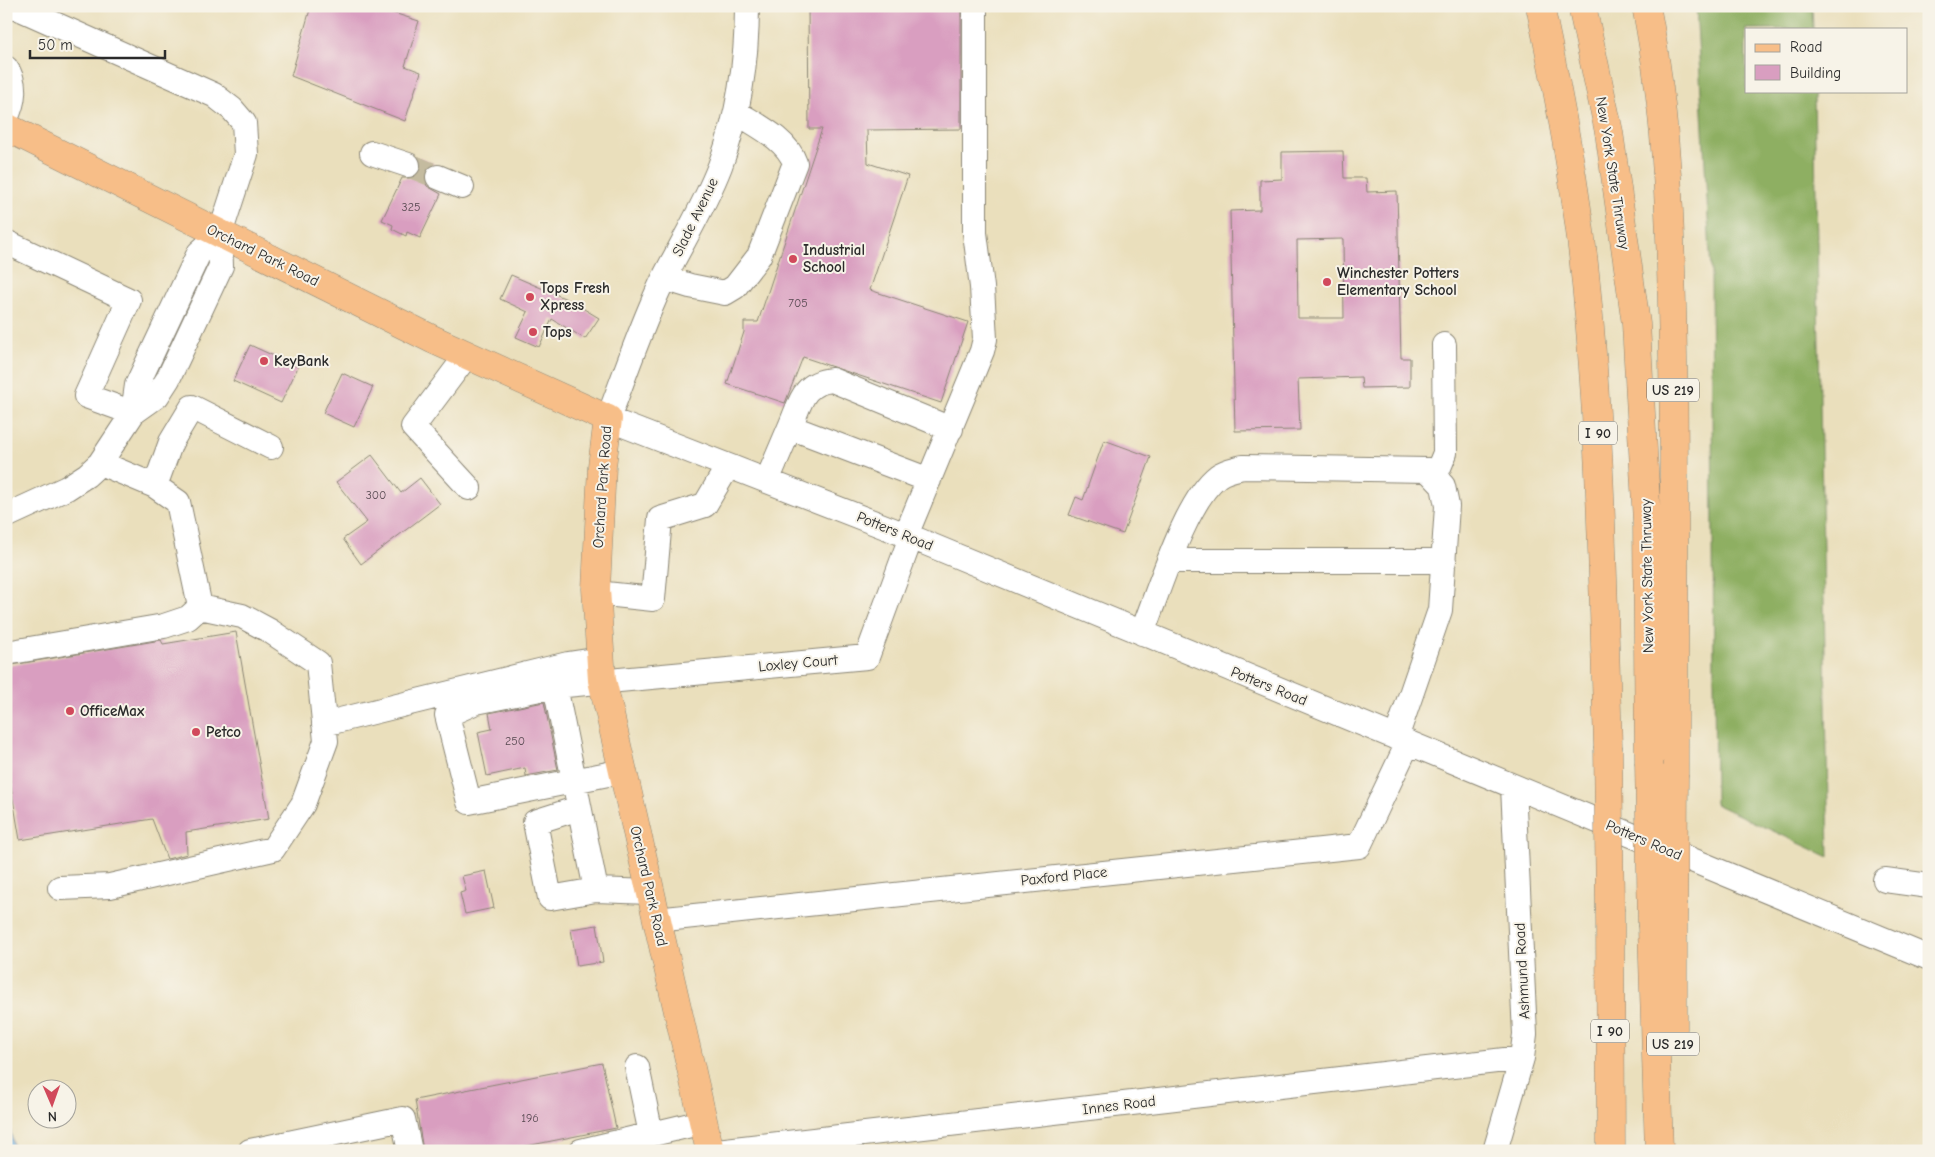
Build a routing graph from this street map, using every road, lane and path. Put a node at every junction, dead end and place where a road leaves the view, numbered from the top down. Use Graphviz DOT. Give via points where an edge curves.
graph roads {
  1 [pos="14,6"];
  2 [pos="748,6"];
  3 [pos="975,6"];
  4 [pos="1525,6"];
  5 [pos="1540,6"];
  6 [pos="1582,6"];
  7 [pos="1646,6"];
  8 [pos="6,68"];
  9 [pos="736,112"];
  10 [pos="6,118"];
  11 [pos="1564,123"];
  12 [pos="6,128"];
  13 [pos="372,154"];
  14 [pos="408,165"];
  15 [pos="438,177"];
  16 [pos="462,186"];
  17 [pos="220,234"];
  18 [pos="6,242"];
  19 [pos="664,278"];
  20 [pos="1444,346"];
  21 [pos="468,355"];
  22 [pos="133,413"];
  23 [pos="608,419"];
  24 [pos="790,427"];
  25 [pos="951,429"];
  26 [pos="271,447"];
  27 [pos="100,463"];
  28 [pos="728,466"];
  29 [pos="1435,477"];
  30 [pos="929,480"];
  31 [pos="767,481"];
  32 [pos="156,486"];
  33 [pos="469,488"];
  34 [pos="6,516"];
  35 [pos="908,536"];
  36 [pos="1170,561"];
  37 [pos="1444,561"];
  38 [pos="596,593"];
  39 [pos="200,607"];
  40 [pos="1142,633"];
  41 [pos="6,653"];
  42 [pos="601,670"];
  43 [pos="554,686"];
  44 [pos="324,724"];
  45 [pos="1402,741"];
  46 [pos="623,771"];
  47 [pos="574,782"];
  48 [pos="1514,787"];
  49 [pos="579,808"];
  50 [pos="1885,880"];
  51 [pos="1929,886"];
  52 [pos="60,888"];
  53 [pos="596,890"];
  54 [pos="650,892"];
  55 [pos="656,920"];
  56 [pos="1663,932"];
  57 [pos="1929,958"];
  58 [pos="1522,1058"];
  59 [pos="637,1067"];
  60 [pos="703,1122"];
  61 [pos="651,1134"];
  62 [pos="250,1151"];
  63 [pos="410,1151"];
  64 [pos="581,1151"];
  65 [pos="710,1151"];
  66 [pos="717,1151"];
  67 [pos="1495,1151"];
  68 [pos="1611,1151"];
  69 [pos="1659,1151"];
  70 [pos="1674,1151"];
  1 -- 17 [label="street" via="214,95 232,109 244,123 246,154"];
  2 -- 9 [label="street, Slade Avenue" via="744,74"];
  3 -- 25 [label="street" via="976,233 985,339"];
  4 -- 11 [label="main road"];
  5 -- 11 [label="main road, I 90"];
  6 -- 56 [label="main road, New York State Thruway, bridge" via="1609,132 1636,324 1647,522 1649,762"];
  7 -- 56 [label="main road, US 219, bridge" via="1665,134 1672,306 1674,775"];
  8 -- 10 [label="street" via="14,92"];
  9 -- 19 [label="street, Slade Avenue" via="720,166"];
  9 -- 19 [label="street" via="777,139 795,163 759,256 735,287 725,293"];
  11 -- 68 [label="main road, I 90, bridge" via="1585,273 1598,432 1608,746"];
  12 -- 17 [label="main road, Orchard Park Road"];
  13 -- 14 [label="street"];
  15 -- 16 [label="street"];
  17 -- 21 [label="main road, Orchard Park Road"];
  17 -- 22 [label="street" via="199,253 136,385"];
  18 -- 22 [label="street" via="128,300 86,396"];
  19 -- 23 [label="street, Slade Avenue"];
  20 -- 29 [label="street" via="1446,453"];
  21 -- 23 [label="main road, Orchard Park Road"];
  21 -- 33 [label="street" via="413,427"];
  22 -- 27 [label="street"];
  23 -- 28 [label="street, Potters Road"];
  23 -- 38 [label="main road, Orchard Park Road"];
  24 -- 25 [label="street" via="807,390 817,382 832,380"];
  24 -- 30 [label="street"];
  24 -- 31 [label="street"];
  25 -- 30 [label="street"];
  26 -- 32 [label="street" via="192,407 171,442"];
  27 -- 32 [label="street"];
  27 -- 34 [label="street" via="68,488"];
  28 -- 31 [label="street, Potters Road"];
  28 -- 38 [label="street" via="705,505 660,518 653,599"];
  29 -- 36 [label="street" via="1428,470 1243,467 1219,474 1204,489 1190,511"];
  29 -- 37 [label="street" via="1443,486 1447,506"];
  30 -- 35 [label="street"];
  31 -- 35 [label="street, Potters Road"];
  32 -- 39 [label="street" via="178,502"];
  35 -- 40 [label="street, Potters Road"];
  35 -- 42 [label="street, Loxley Court" via="867,657"];
  36 -- 37 [label="street"];
  36 -- 40 [label="street"];
  37 -- 45 [label="street" via="1440,610"];
  38 -- 42 [label="main road, Orchard Park Road"];
  39 -- 41 [label="street" via="188,618 164,626"];
  39 -- 44 [label="street" via="242,616 318,663"];
  40 -- 45 [label="street, Potters Road"];
  42 -- 43 [label="street"];
  42 -- 44 [label="street" via="568,664"];
  42 -- 46 [label="main road, Orchard Park Road"];
  43 -- 47 [label="street"];
  43 -- 47 [label="street" via="476,702 448,715 468,802"];
  44 -- 52 [label="street" via="326,740 303,804 273,849 110,886"];
  45 -- 48 [label="street, Potters Road"];
  45 -- 55 [label="street, Paxford Place" via="1359,846"];
  46 -- 47 [label="street"];
  46 -- 54 [label="main road, Orchard Park Road"];
  47 -- 49 [label="street"];
  48 -- 57 [label="street, Potters Road"];
  48 -- 58 [label="street, Ashmund Road" via="1525,1016"];
  49 -- 53 [label="street"];
  49 -- 53 [label="street" via="535,822 550,898"];
  50 -- 51 [label="street"];
  53 -- 54 [label="street"];
  54 -- 55 [label="main road, Orchard Park Road"];
  55 -- 60 [label="main road, Orchard Park Road"];
  56 -- 69 [label="main road, New York State Thruway"];
  56 -- 70 [label="main road, US 219"];
  58 -- 66 [label="street, Innes Road"];
  58 -- 67 [label="street, Ashmund Road"];
  59 -- 61 [label="street"];
  60 -- 61 [label="street"];
  60 -- 65 [label="main road, Orchard Park Road"];
  61 -- 64 [label="street"];
  62 -- 63 [label="street" via="402,1119"];
}
